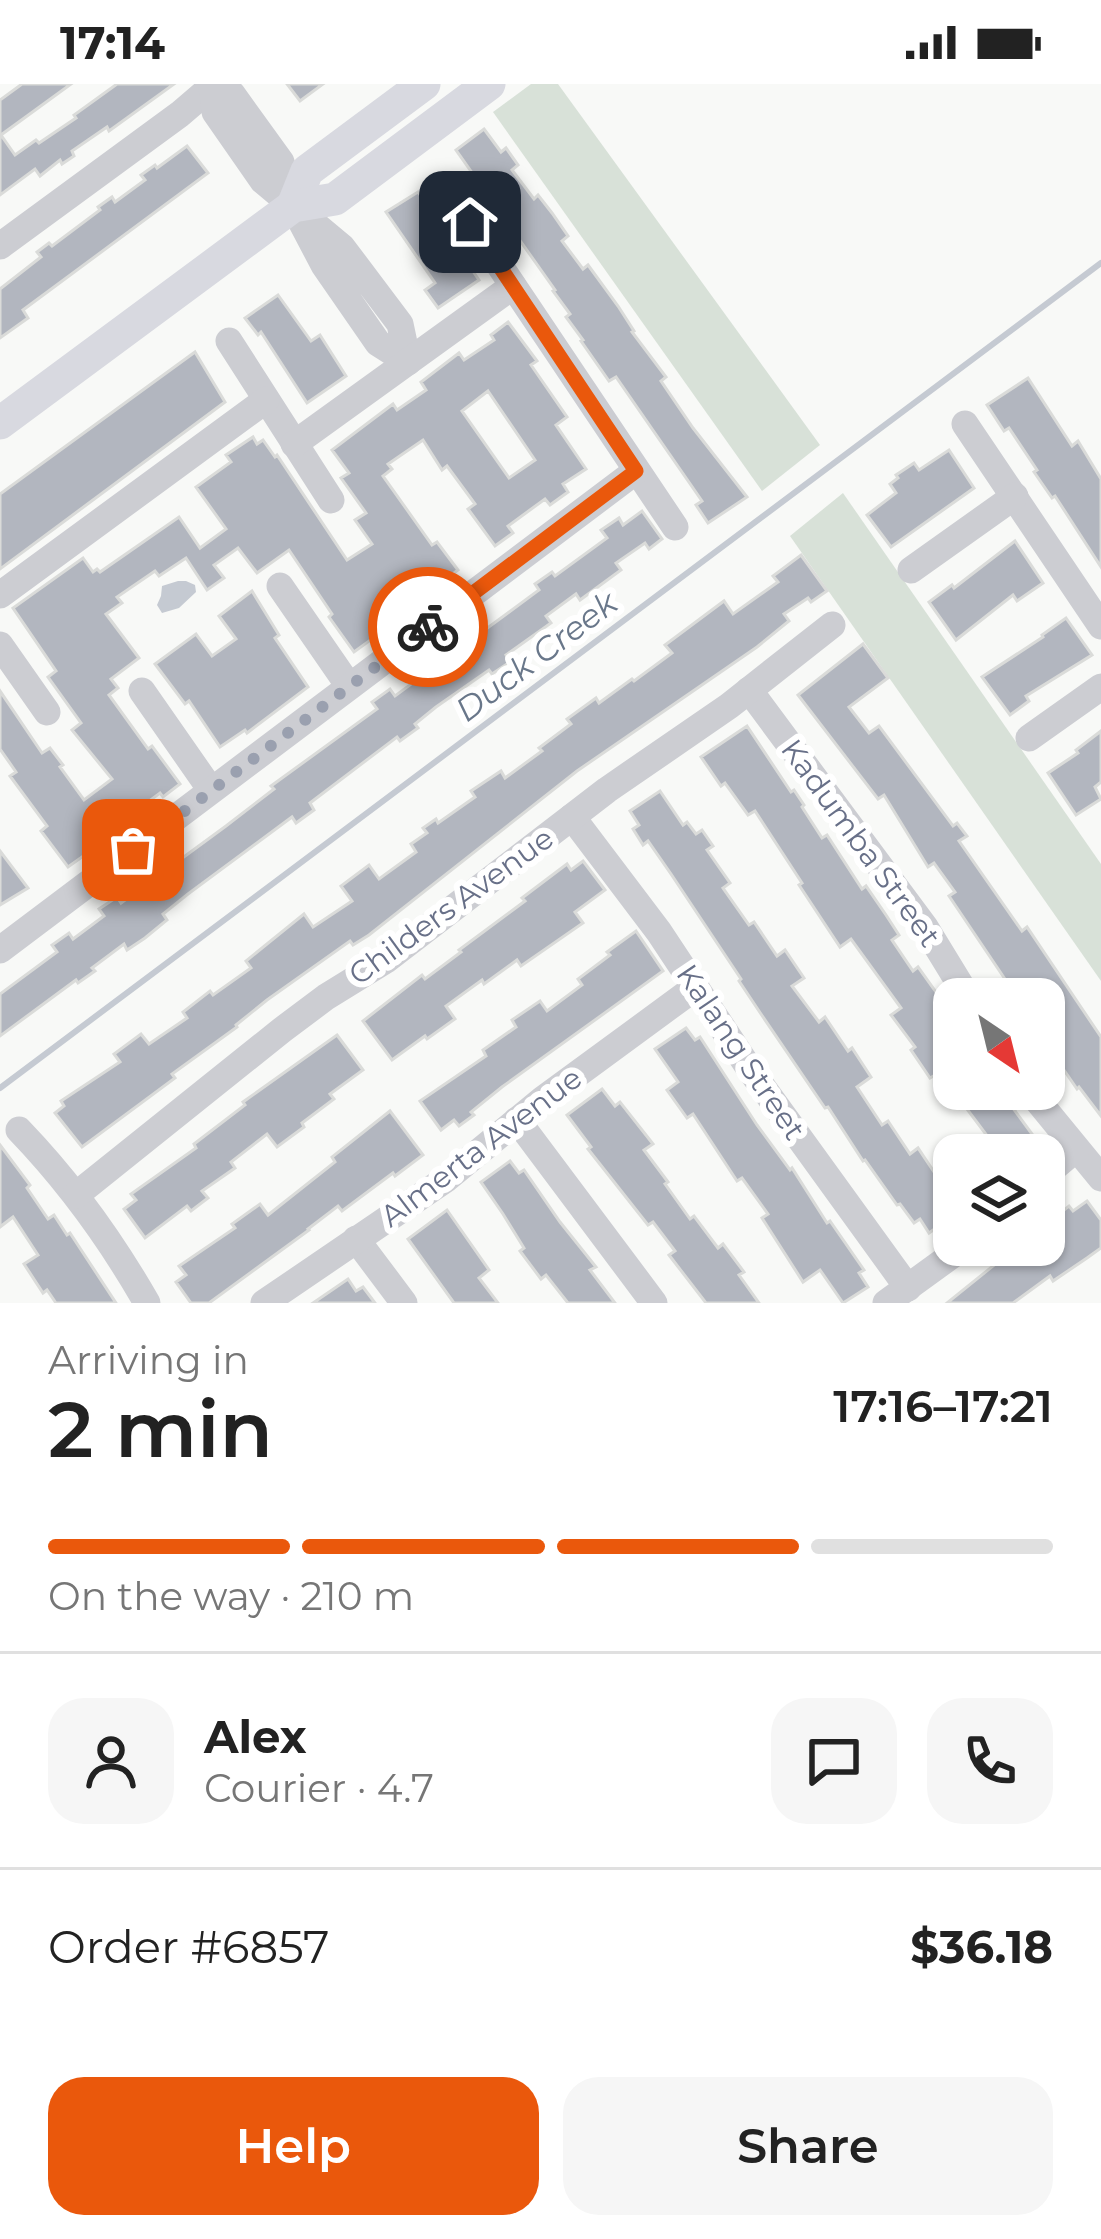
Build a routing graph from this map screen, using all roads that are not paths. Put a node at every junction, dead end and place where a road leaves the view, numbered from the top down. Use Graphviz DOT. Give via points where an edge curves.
graph roads {
  1 [pos="424,84"];
  2 [pos="489,84"];
  3 [pos="213,85"];
  4 [pos="448,190"];
  5 [pos="293,206"];
  6 [pos="0,246"];
  7 [pos="513,286"];
  8 [pos="229,341"];
  9 [pos="408,362"];
  10 [pos="266,400"];
  11 [pos="4,410"];
  12 [pos="964,424"];
  13 [pos="294,444"];
  14 [pos="636,471"];
  15 [pos="1015,496"];
  16 [pos="331,500"];
  17 [pos="674,526"];
  18 [pos="911,569"];
  19 [pos="280,586"];
  20 [pos="0,595"];
  21 [pos="832,625"];
  22 [pos="1101,626"];
  23 [pos="3,654"];
  24 [pos="349,686"];
  25 [pos="1101,687"];
  26 [pos="749,690"];
  27 [pos="142,691"];
  28 [pos="47,712"];
  29 [pos="1029,738"];
  30 [pos="211,790"];
  31 [pos="572,817"];
  32 [pos="0,950"];
  33 [pos="956,978"];
  34 [pos="696,987"];
  35 [pos="1045,1110"];
  36 [pos="518,1120"];
  37 [pos="19,1130"];
  38 [pos="1076,1149"];
  39 [pos="1065,1158"];
  40 [pos="1101,1178"];
  41 [pos="76,1195"];
  42 [pos="356,1239"];
  43 [pos="937,1266"];
  44 [pos="897,1295"];
  45 [pos="147,1303"];
  46 [pos="264,1303"];
  47 [pos="404,1303"];
  48 [pos="654,1303"];
  1 -- 5 [label="main road" via="307,170"];
  2 -- 5 [label="main road" via="335,199"];
  3 -- 5 [label="street" via="232,94 281,162"];
  3 -- 6 [label="street"];
  4 -- 7 [label="street"];
  5 -- 9 [label="street" via="378,343"];
  5 -- 11 [label="main road"];
  7 -- 9 [label="street"];
  7 -- 14 [label="street"];
  8 -- 10 [label="street"];
  9 -- 13 [label="street"];
  10 -- 13 [label="street"];
  10 -- 20 [label="street"];
  12 -- 15 [label="street"];
  13 -- 16 [label="street"];
  14 -- 17 [label="street"];
  14 -- 24 [label="street"];
  15 -- 18 [label="street"];
  15 -- 22 [label="street"];
  19 -- 24 [label="street"];
  21 -- 26 [label="street, Childers Avenue"];
  23 -- 28 [label="street"];
  24 -- 30 [label="street"];
  25 -- 29 [label="street"];
  26 -- 31 [label="street, Childers Avenue"];
  26 -- 33 [label="street, Kadumba Street"];
  27 -- 30 [label="street"];
  30 -- 32 [label="street"];
  31 -- 34 [label="street, Kalang Street"];
  31 -- 41 [label="street, Childers Avenue" via="282,1030"];
  34 -- 36 [label="street, Almerta Avenue"];
  34 -- 44 [label="street, Kalang Street"];
  35 -- 38 [label="street"];
  36 -- 42 [label="street, Almerta Avenue"];
  36 -- 48 [label="street"];
  37 -- 41 [label="street"];
  38 -- 39 [label="street"];
  38 -- 40 [label="street"];
  41 -- 45 [label="street"];
  42 -- 46 [label="street, Almerta Avenue"];
  42 -- 47 [label="street"];
  43 -- 44 [label="street"];
}
